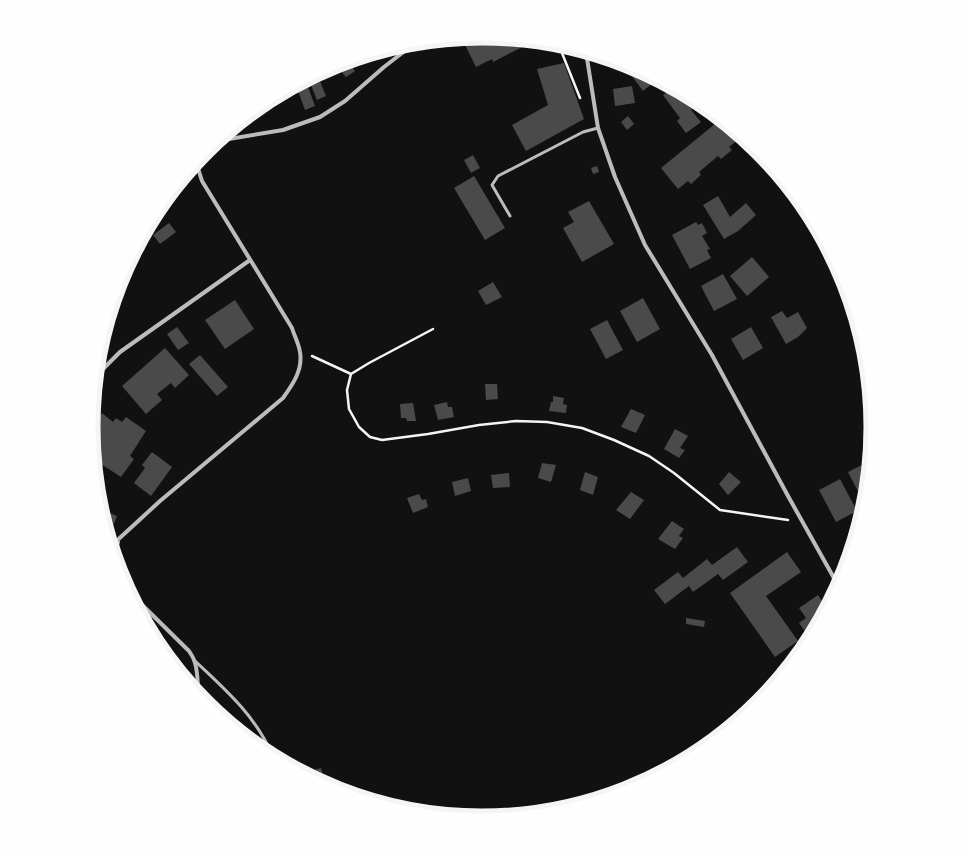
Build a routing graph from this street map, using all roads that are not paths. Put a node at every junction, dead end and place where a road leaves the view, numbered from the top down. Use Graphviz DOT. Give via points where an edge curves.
graph roads {
  1 [pos="405,50"];
  2 [pos="587,57"];
  3 [pos="598,128"];
  4 [pos="228,139"];
  5 [pos="198,169"];
  6 [pos="510,216"];
  7 [pos="250,260"];
  8 [pos="102,370"];
  9 [pos="118,541"];
  10 [pos="117,546"];
  11 [pos="836,580"];
  12 [pos="141,604"];
  13 [pos="194,660"];
  14 [pos="198,686"];
  15 [pos="269,747"];
  1 -- 4 [label="street" via="345,101 320,117 283,130"];
  2 -- 3 [label="street"];
  3 -- 6 [label="lane" via="583,132 498,176 492,185"];
  3 -- 11 [label="street" via="615,177 645,245 712,355"];
  5 -- 7 [label="street" via="202,181"];
  7 -- 8 [label="street" via="120,352"];
  7 -- 9 [label="street" via="292,328 300,351 300,368 292,386 283,398 160,501"];
  9 -- 10 [label="street"];
  12 -- 13 [label="street" via="189,651"];
  13 -- 14 [label="street"];
  13 -- 15 [label="lane" via="230,694 253,721"];
}
